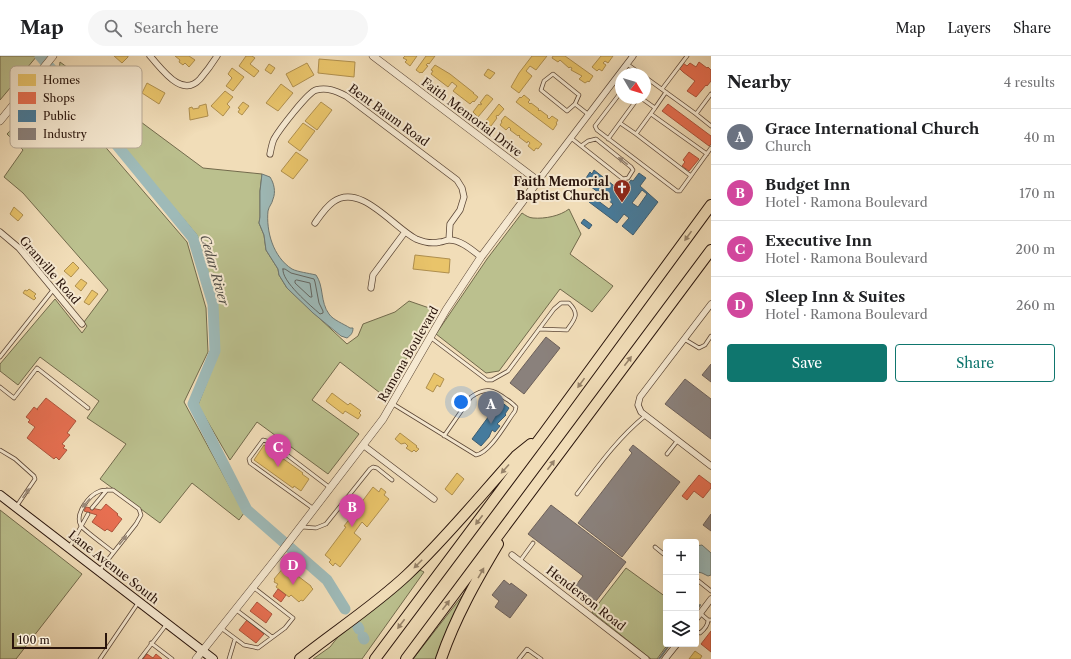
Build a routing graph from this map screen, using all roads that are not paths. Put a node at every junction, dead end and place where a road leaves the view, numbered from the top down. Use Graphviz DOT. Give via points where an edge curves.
graph roads {
  1 [pos="53,56"];
  2 [pos="150,56"];
  3 [pos="217,56"];
  4 [pos="373,56"];
  5 [pos="633,56"];
  6 [pos="686,56"];
  7 [pos="627,64"];
  8 [pos="44,66"];
  9 [pos="633,68"];
  10 [pos="651,81"];
  11 [pos="662,88"];
  12 [pos="666,92"];
  13 [pos="711,94"];
  14 [pos="615,100"];
  15 [pos="575,104"];
  16 [pos="635,104"];
  17 [pos="649,104"];
  18 [pos="10,108"];
  19 [pos="655,108"];
  20 [pos="651,114"];
  21 [pos="696,114"];
  22 [pos="589,115"];
  23 [pos="0,121"];
  24 [pos="620,123"];
  25 [pos="711,126"];
  26 [pos="636,134"];
  27 [pos="570,138"];
  28 [pos="608,139"];
  29 [pos="581,146"];
  30 [pos="711,148"];
  31 [pos="270,154"];
  32 [pos="707,154"];
  33 [pos="691,176"];
  34 [pos="538,181"];
  35 [pos="711,205"];
  36 [pos="315,223"];
  37 [pos="0,232"];
  38 [pos="405,232"];
  39 [pos="449,240"];
  40 [pos="711,250"];
  41 [pos="481,257"];
  42 [pos="371,288"];
  43 [pos="53,290"];
  44 [pos="711,304"];
  45 [pos="82,324"];
  46 [pos="539,329"];
  47 [pos="711,336"];
  48 [pos="430,337"];
  49 [pos="684,339"];
  50 [pos="0,357"];
  51 [pos="0,387"];
  52 [pos="393,404"];
  53 [pos="88,408"];
  54 [pos="646,416"];
  55 [pos="544,433"];
  56 [pos="444,436"];
  57 [pos="678,440"];
  58 [pos="363,445"];
  59 [pos="0,450"];
  60 [pos="667,454"];
  61 [pos="711,466"];
  62 [pos="392,480"];
  63 [pos="330,488"];
  64 [pos="107,490"];
  65 [pos="577,494"];
  66 [pos="0,495"];
  67 [pos="527,496"];
  68 [pos="434,499"];
  69 [pos="16,507"];
  70 [pos="92,508"];
  71 [pos="314,509"];
  72 [pos="88,514"];
  73 [pos="81,526"];
  74 [pos="300,527"];
  75 [pos="533,543"];
  76 [pos="655,547"];
  77 [pos="69,548"];
  78 [pos="113,552"];
  79 [pos="663,554"];
  80 [pos="512,555"];
  81 [pos="520,561"];
  82 [pos="99,571"];
  83 [pos="699,581"];
  84 [pos="253,587"];
  85 [pos="711,591"];
  86 [pos="711,599"];
  87 [pos="139,602"];
  88 [pos="235,609"];
  89 [pos="700,613"];
  90 [pos="710,620"];
  91 [pos="167,623"];
  92 [pos="221,628"];
  93 [pos="699,632"];
  94 [pos="272,637"];
  95 [pos="235,639"];
  96 [pos="151,643"];
  97 [pos="675,647"];
  98 [pos="202,651"];
  99 [pos="100,659"];
  100 [pos="140,659"];
  101 [pos="172,659"];
  102 [pos="196,659"];
  103 [pos="213,659"];
  104 [pos="229,659"];
  105 [pos="300,659"];
  106 [pos="375,659"];
  107 [pos="406,659"];
  108 [pos="441,659"];
  109 [pos="519,659"];
  110 [pos="541,659"];
  111 [pos="646,659"];
  112 [pos="665,659"];
  1 -- 8 [label="street"];
  2 -- 3 [label="street" via="170,78 187,86 199,80"];
  4 -- 34 [label="street, Faith Memorial Drive"];
  5 -- 7 [label="street, Ramona Boulevard"];
  6 -- 11 [label="lane"];
  7 -- 9 [label="lane"];
  7 -- 22 [label="street, Ramona Boulevard"];
  10 -- 11 [label="lane"];
  11 -- 12 [label="lane"];
  12 -- 19 [label="lane"];
  12 -- 21 [label="lane"];
  13 -- 21 [label="lane"];
  14 -- 28 [label="lane" via="595,126"];
  15 -- 15 [label="lane" via="579,95 553,74 544,81 541,90 567,111"];
  15 -- 22 [label="lane"];
  16 -- 24 [label="lane"];
  17 -- 19 [label="lane"];
  18 -- 23 [label="street"];
  19 -- 20 [label="lane"];
  20 -- 26 [label="lane"];
  20 -- 32 [label="lane"];
  21 -- 25 [label="lane"];
  22 -- 27 [label="street, Ramona Boulevard"];
  24 -- 26 [label="lane"];
  24 -- 28 [label="lane"];
  26 -- 33 [label="lane"];
  27 -- 29 [label="lane"];
  27 -- 34 [label="street, Ramona Boulevard"];
  28 -- 33 [label="lane" via="677,191 680,191"];
  29 -- 29 [label="lane, one-way" via="623,179 628,178 633,170 596,140 588,141"];
  30 -- 32 [label="lane"];
  31 -- 39 [label="street, Bent Baum Road" via="274,139 304,99 315,90 336,90 457,180 464,197 460,210 450,224"];
  32 -- 33 [label="lane"];
  34 -- 41 [label="street, Ramona Boulevard"];
  35 -- 55 [label="highway, one-way"];
  36 -- 38 [label="street" via="333,202 343,196 354,197 365,201"];
  37 -- 43 [label="street, Granville Road" via="19,248"];
  38 -- 39 [label="street" via="428,243"];
  38 -- 42 [label="street" via="373,274"];
  39 -- 41 [label="street" via="464,245"];
  67 -- 40 [label="highway, one-way"];
  41 -- 48 [label="street, Ramona Boulevard"];
  43 -- 45 [label="street, Granville Road"];
  43 -- 50 [label="lane"];
  44 -- 49 [label="street"];
  46 -- 46 [label="lane" via="561,303 569,303 574,308 575,319 567,330"];
  46 -- 48 [label="lane" via="508,371 492,380 487,380"];
  47 -- 49 [label="lane" via="705,345 699,348"];
  48 -- 52 [label="street, Ramona Boulevard"];
  49 -- 54 [label="street" via="640,397 638,405"];
  51 -- 53 [label="lane" via="14,398 37,368"];
  52 -- 56 [label="lane"];
  52 -- 58 [label="street, Ramona Boulevard"];
  54 -- 57 [label="street"];
  54 -- 65 [label="lane" via="617,442"];
  55 -- 105 [label="highway, one-way" via="516,456 407,575 376,602"];
  55 -- 106 [label="highway, one-way"];
  56 -- 56 [label="lane" via="477,392 496,391 516,407 490,446 481,454 476,455"];
  57 -- 60 [label="lane"];
  57 -- 61 [label="street"];
  58 -- 63 [label="street, Ramona Boulevard"];
  58 -- 68 [label="street"];
  69 -- 59 [label="lane, one-way" via="35,480 34,476"];
  62 -- 74 [label="lane" via="373,467 326,524 316,528"];
  63 -- 71 [label="street, Ramona Boulevard"];
  63 -- 71 [label="lane" via="270,442 263,440 249,459 250,463"];
  64 -- 70 [label="lane"];
  64 -- 73 [label="lane, one-way" via="100,491 83,506 80,512"];
  78 -- 64 [label="lane, one-way" via="141,515 139,509 113,490"];
  66 -- 69 [label="main road, Lane Avenue South"];
  107 -- 67 [label="highway, one-way"];
  108 -- 67 [label="highway, one-way" via="467,598"];
  69 -- 77 [label="main road, Lane Avenue South"];
  71 -- 74 [label="street, Ramona Boulevard"];
  72 -- 73 [label="lane"];
  73 -- 77 [label="lane"];
  73 -- 78 [label="lane"];
  74 -- 84 [label="street, Ramona Boulevard"];
  75 -- 81 [label="lane"];
  76 -- 79 [label="lane"];
  77 -- 82 [label="main road, Lane Avenue South"];
  78 -- 82 [label="lane"];
  80 -- 81 [label="street, Henderson Road"];
  81 -- 111 [label="street, Henderson Road"];
  82 -- 87 [label="main road, Lane Avenue South"];
  83 -- 85 [label="lane"];
  84 -- 88 [label="street, Ramona Boulevard"];
  84 -- 94 [label="lane" via="293,618 285,628"];
  86 -- 89 [label="street"];
  87 -- 91 [label="main road, Lane Avenue South"];
  87 -- 99 [label="lane"];
  88 -- 92 [label="street, Ramona Boulevard"];
  88 -- 94 [label="lane"];
  89 -- 90 [label="lane"];
  90 -- 93 [label="lane"];
  91 -- 96 [label="lane"];
  91 -- 98 [label="main road, Lane Avenue South"];
  92 -- 95 [label="lane"];
  92 -- 98 [label="street, Ramona Boulevard"];
  94 -- 95 [label="lane" via="258,648 244,645"];
  95 -- 104 [label="lane"];
  96 -- 100 [label="lane"];
  96 -- 101 [label="lane"];
  97 -- 112 [label="street"];
  98 -- 102 [label="street, Ramona Boulevard"];
  98 -- 103 [label="main road, Lane Avenue South"];
  109 -- 110 [label="lane" via="527,649"];
}
